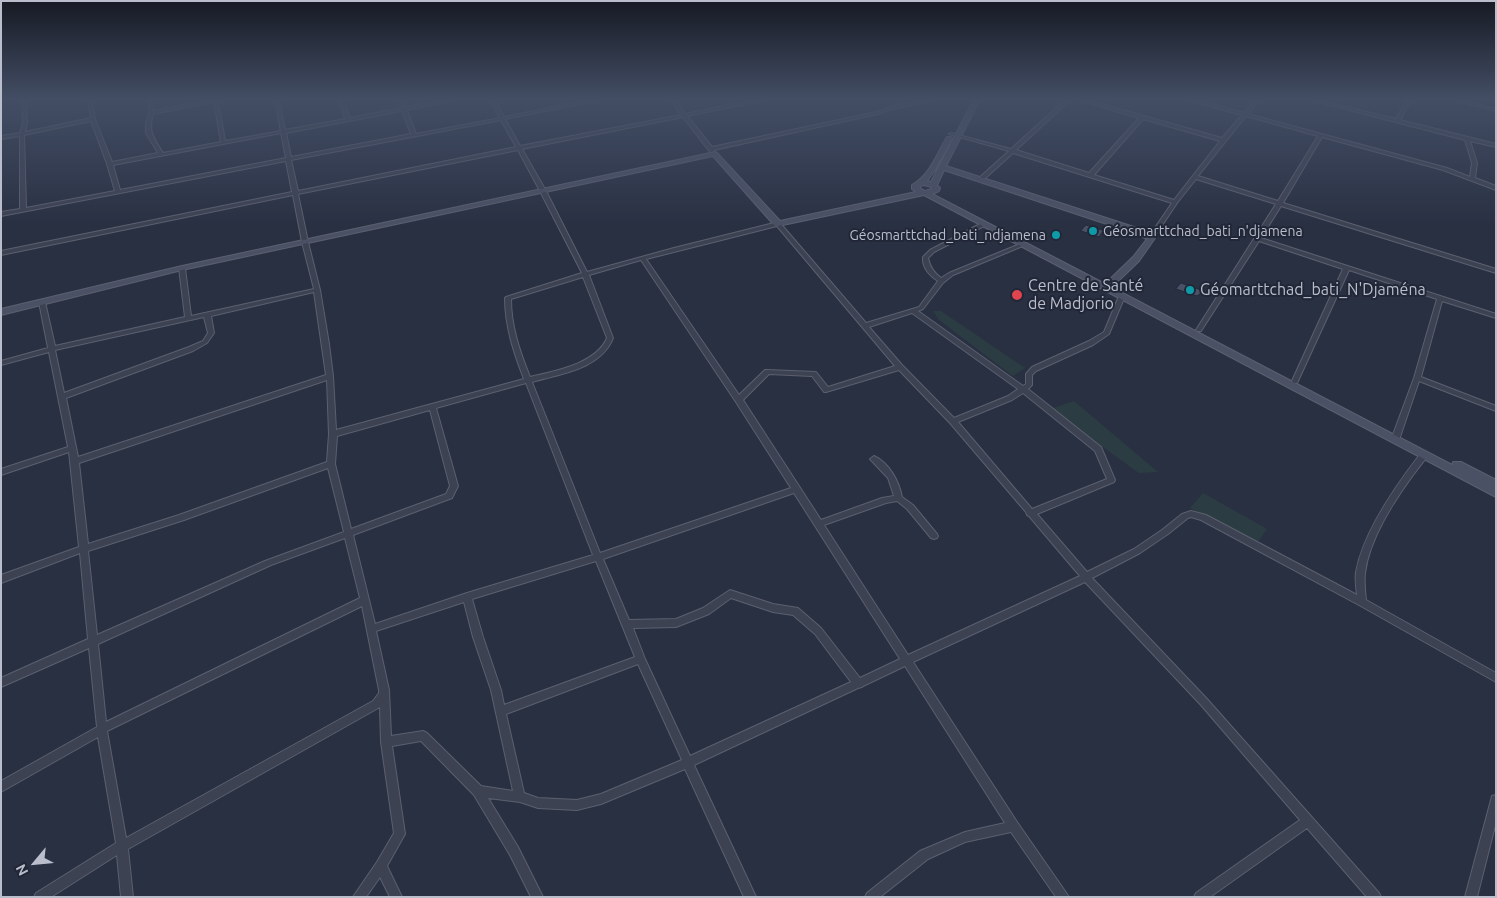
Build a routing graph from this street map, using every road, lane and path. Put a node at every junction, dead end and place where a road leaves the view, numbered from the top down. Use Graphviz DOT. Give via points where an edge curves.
graph roads {
  1 [pos="22,143"];
  2 [pos="102,143"];
  3 [pos="154,143"];
  4 [pos="218,143"];
  5 [pos="286,143"];
  6 [pos="378,143"];
  7 [pos="515,143"];
  8 [pos="545,143"];
  9 [pos="706,143"];
  10 [pos="751,143"];
  11 [pos="950,143"];
  12 [pos="952,143"];
  13 [pos="985,143"];
  14 [pos="1022,143"];
  15 [pos="1119,143"];
  16 [pos="1221,143"];
  17 [pos="1317,143"];
  18 [pos="1349,143"];
  19 [pos="1469,143"];
  20 [pos="1483,143"];
  21 [pos="1496,146"];
  22 [pos="518,148"];
  23 [pos="1013,151"];
  24 [pos="713,152"];
  25 [pos="161,154"];
  26 [pos="288,160"];
  27 [pos="110,164"];
  28 [pos="943,167"];
  29 [pos="1090,176"];
  30 [pos="1195,177"];
  31 [pos="981,179"];
  32 [pos="1472,179"];
  33 [pos="1496,188"];
  34 [pos="925,189"];
  35 [pos="543,191"];
  36 [pos="118,192"];
  37 [pos="296,193"];
  38 [pos="1175,202"];
  39 [pos="1279,204"];
  40 [pos="23,209"];
  41 [pos="1,214"];
  42 [pos="778,224"];
  43 [pos="984,224"];
  44 [pos="1151,238"];
  45 [pos="1258,239"];
  46 [pos="305,242"];
  47 [pos="1022,245"];
  48 [pos="1,253"];
  49 [pos="642,258"];
  50 [pos="1347,267"];
  51 [pos="182,268"];
  52 [pos="1496,271"];
  53 [pos="585,273"];
  54 [pos="940,280"];
  55 [pos="1110,284"];
  56 [pos="317,290"];
  57 [pos="1122,296"];
  58 [pos="1440,298"];
  59 [pos="42,302"];
  60 [pos="914,311"];
  61 [pos="1,312"];
  62 [pos="207,314"];
  63 [pos="1496,316"];
  64 [pos="188,319"];
  65 [pos="865,326"];
  66 [pos="1200,330"];
  67 [pos="52,349"];
  68 [pos="1,363"];
  69 [pos="900,367"];
  70 [pos="330,376"];
  71 [pos="1417,378"];
  72 [pos="529,381"];
  73 [pos="1295,381"];
  74 [pos="1023,389"];
  75 [pos="62,397"];
  76 [pos="739,400"];
  77 [pos="432,406"];
  78 [pos="1496,409"];
  79 [pos="953,422"];
  80 [pos="334,434"];
  81 [pos="1396,437"];
  82 [pos="73,448"];
  83 [pos="1424,455"];
  84 [pos="874,460"];
  85 [pos="76,461"];
  86 [pos="331,464"];
  87 [pos="1,472"];
  88 [pos="1496,485"];
  89 [pos="796,489"];
  90 [pos="1496,493"];
  91 [pos="898,498"];
  92 [pos="1030,513"];
  93 [pos="819,524"];
  94 [pos="347,532"];
  95 [pos="934,536"];
  96 [pos="84,549"];
  97 [pos="598,557"];
  98 [pos="1086,577"];
  99 [pos="1,579"];
  100 [pos="467,597"];
  101 [pos="365,600"];
  102 [pos="1362,602"];
  103 [pos="628,624"];
  104 [pos="371,629"];
  105 [pos="93,640"];
  106 [pos="640,659"];
  107 [pos="907,661"];
  108 [pos="1496,678"];
  109 [pos="1,683"];
  110 [pos="859,684"];
  111 [pos="384,695"];
  112 [pos="501,711"];
  113 [pos="102,729"];
  114 [pos="386,742"];
  115 [pos="689,762"];
  116 [pos="1,787"];
  117 [pos="478,791"];
  118 [pos="520,797"];
  119 [pos="1496,800"];
  120 [pos="1308,820"];
  121 [pos="1013,826"];
  122 [pos="122,846"];
  123 [pos="381,866"];
  124 [pos="40,897"];
  125 [pos="127,897"];
  126 [pos="359,897"];
  127 [pos="396,897"];
  128 [pos="537,897"];
  129 [pos="750,897"];
  130 [pos="871,897"];
  131 [pos="1064,897"];
  132 [pos="1200,897"];
  133 [pos="1375,897"];
  134 [pos="1471,897"];
  1 -- 40 [label="street"];
  2 -- 27 [label="street"];
  3 -- 25 [label="street"];
  4 -- 25 [label="street"];
  5 -- 26 [label="street"];
  6 -- 26 [label="street"];
  7 -- 22 [label="street"];
  8 -- 22 [label="street"];
  9 -- 24 [label="street"];
  10 -- 24 [label="street"];
  11 -- 34 [label="street"];
  12 -- 28 [label="street"];
  13 -- 23 [label="street"];
  14 -- 23 [label="street"];
  15 -- 29 [label="street"];
  16 -- 30 [label="street"];
  17 -- 39 [label="street"];
  18 -- 32 [label="street"];
  19 -- 32 [label="street" via="1476,169"];
  20 -- 21 [label="street"];
  22 -- 35 [label="street"];
  22 -- 37 [label="street"];
  23 -- 29 [label="street"];
  23 -- 31 [label="street"];
  24 -- 35 [label="street"];
  24 -- 42 [label="street"];
  25 -- 27 [label="street"];
  26 -- 36 [label="street"];
  26 -- 37 [label="street"];
  27 -- 36 [label="street"];
  28 -- 31 [label="street"];
  28 -- 34 [label="street"];
  29 -- 38 [label="street"];
  30 -- 38 [label="street"];
  30 -- 39 [label="street"];
  31 -- 44 [label="street"];
  32 -- 33 [label="street"];
  34 -- 42 [label="street" via="828,215"];
  34 -- 43 [label="street"];
  34 -- 55 [label="street"];
  35 -- 46 [label="street"];
  35 -- 53 [label="street"];
  36 -- 40 [label="street"];
  37 -- 46 [label="street"];
  37 -- 48 [label="street"];
  38 -- 44 [label="street"];
  39 -- 45 [label="street"];
  39 -- 52 [label="street"];
  40 -- 41 [label="street"];
  42 -- 49 [label="street"];
  42 -- 65 [label="street"];
  43 -- 47 [label="street"];
  43 -- 54 [label="street" via="932,251 925,258 932,275"];
  44 -- 55 [label="street" via="1136,259"];
  45 -- 50 [label="street"];
  45 -- 66 [label="street"];
  46 -- 51 [label="street"];
  46 -- 56 [label="street"];
  47 -- 54 [label="street"];
  47 -- 57 [label="street"];
  49 -- 53 [label="street"];
  49 -- 76 [label="street"];
  50 -- 58 [label="street"];
  50 -- 73 [label="street"];
  51 -- 59 [label="street"];
  51 -- 64 [label="street"];
  53 -- 72 [label="street" via="610,338 607,348 573,368"];
  53 -- 72 [label="street" via="508,298 511,331"];
  54 -- 60 [label="street" via="926,303"];
  55 -- 66 [label="street"];
  56 -- 62 [label="street"];
  56 -- 70 [label="street"];
  57 -- 74 [label="street" via="1106,333 1092,343 1034,369 1029,374 1029,386"];
  57 -- 81 [label="street"];
  58 -- 63 [label="street"];
  58 -- 71 [label="street"];
  59 -- 61 [label="street"];
  59 -- 67 [label="street"];
  60 -- 65 [label="street"];
  60 -- 74 [label="street"];
  62 -- 64 [label="street"];
  62 -- 75 [label="street" via="211,333 205,342 155,364"];
  64 -- 67 [label="street"];
  65 -- 69 [label="street"];
  66 -- 73 [label="street"];
  67 -- 68 [label="street"];
  67 -- 75 [label="street"];
  69 -- 76 [label="street" via="826,390 814,374 767,372"];
  69 -- 79 [label="street"];
  70 -- 80 [label="street"];
  70 -- 85 [label="street"];
  71 -- 78 [label="street"];
  71 -- 81 [label="street"];
  72 -- 77 [label="street"];
  72 -- 97 [label="street"];
  73 -- 81 [label="street"];
  74 -- 79 [label="street" via="1010,398"];
  74 -- 92 [label="street" via="1098,449 1111,480"];
  75 -- 82 [label="street"];
  76 -- 89 [label="street"];
  77 -- 80 [label="street"];
  77 -- 94 [label="street" via="454,486 452,491 443,500"];
  79 -- 92 [label="street"];
  80 -- 86 [label="street"];
  81 -- 83 [label="street"];
  81 -- 88 [label="street"];
  82 -- 85 [label="street"];
  82 -- 87 [label="street"];
  83 -- 90 [label="street"];
  83 -- 102 [label="street" via="1401,485 1370,544 1360,570"];
  84 -- 91 [label="street" via="889,473"];
  85 -- 96 [label="street"];
  86 -- 94 [label="street"];
  86 -- 96 [label="street"];
  89 -- 93 [label="street"];
  89 -- 97 [label="street"];
  91 -- 93 [label="street"];
  91 -- 95 [label="street" via="910,507"];
  92 -- 98 [label="street"];
  93 -- 107 [label="street"];
  94 -- 101 [label="street"];
  94 -- 105 [label="street"];
  96 -- 99 [label="street"];
  96 -- 105 [label="street"];
  97 -- 100 [label="street"];
  97 -- 103 [label="street"];
  98 -- 102 [label="street" via="1137,551 1191,514 1213,522"];
  98 -- 107 [label="street"];
  98 -- 120 [label="street" via="1204,702"];
  100 -- 104 [label="street"];
  100 -- 112 [label="street"];
  101 -- 104 [label="street"];
  101 -- 113 [label="street"];
  102 -- 108 [label="street"];
  103 -- 106 [label="street"];
  103 -- 110 [label="street" via="676,623 706,612 730,594 773,608 795,611 818,630"];
  104 -- 111 [label="street"];
  105 -- 109 [label="street"];
  105 -- 113 [label="street"];
  106 -- 112 [label="street"];
  106 -- 115 [label="street"];
  107 -- 110 [label="street"];
  107 -- 121 [label="street"];
  110 -- 115 [label="street"];
  111 -- 114 [label="street"];
  111 -- 122 [label="street" via="376,704"];
  112 -- 118 [label="street"];
  113 -- 116 [label="street"];
  113 -- 122 [label="street"];
  114 -- 117 [label="street" via="423,736"];
  114 -- 123 [label="street" via="400,834"];
  115 -- 118 [label="street" via="601,799 577,805 538,803"];
  115 -- 129 [label="street"];
  117 -- 118 [label="street"];
  117 -- 128 [label="street"];
  119 -- 134 [label="street"];
  120 -- 132 [label="street"];
  120 -- 133 [label="street"];
  121 -- 130 [label="street" via="965,837 924,855"];
  121 -- 131 [label="street"];
  122 -- 124 [label="street"];
  122 -- 125 [label="street"];
  123 -- 126 [label="street"];
  123 -- 127 [label="street"];
}
